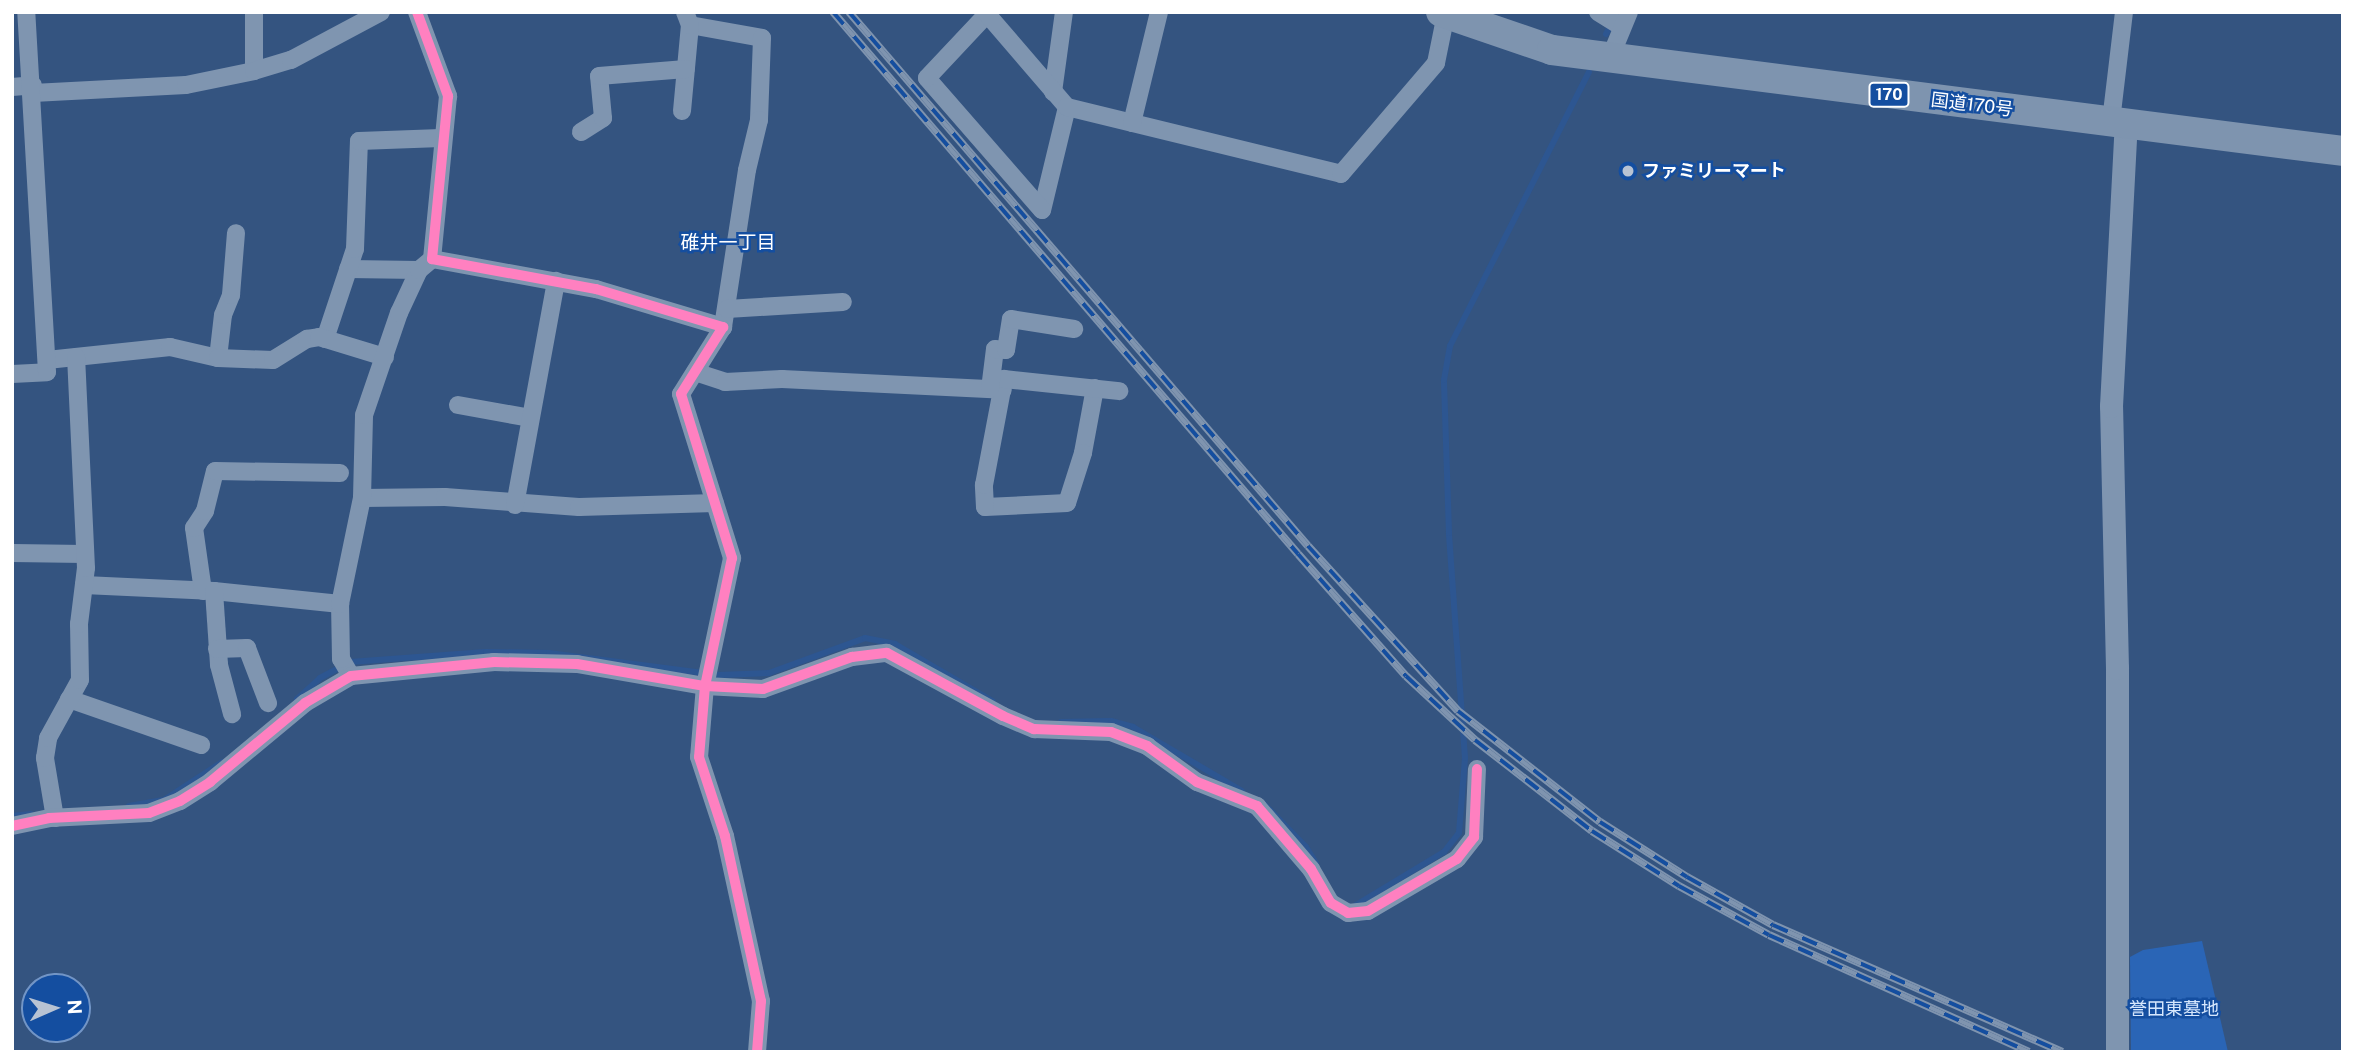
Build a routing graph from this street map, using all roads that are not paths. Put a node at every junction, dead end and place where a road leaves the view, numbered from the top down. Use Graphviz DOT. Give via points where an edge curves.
graph roads {
  1 [pos="26,12"];
  2 [pos="254,12"];
  3 [pos="381,12"];
  4 [pos="417,12"];
  5 [pos="1064,12"];
  6 [pos="1159,12"];
  7 [pos="1598,12"];
  8 [pos="2124,12"];
  9 [pos="1444,13"];
  10 [pos="687,18"];
  11 [pos="1626,20"];
  12 [pos="1610,58"];
  13 [pos="686,69"];
  14 [pos="254,71"];
  15 [pos="12,87"];
  16 [pos="33,89"];
  17 [pos="1053,92"];
  18 [pos="1067,107"];
  19 [pos="682,111"];
  20 [pos="2119,122"];
  21 [pos="1132,123"];
  22 [pos="581,132"];
  23 [pos="441,138"];
  24 [pos="2343,151"];
  25 [pos="236,233"];
  26 [pos="426,265"];
  27 [pos="348,269"];
  28 [pos="556,281"];
  29 [pos="843,302"];
  30 [pos="727,309"];
  31 [pos="723,327"];
  32 [pos="1073,329"];
  33 [pos="325,339"];
  34 [pos="76,357"];
  35 [pos="385,357"];
  36 [pos="218,358"];
  37 [pos="47,360"];
  38 [pos="695,372"];
  39 [pos="12,374"];
  40 [pos="1095,388"];
  41 [pos="997,390"];
  42 [pos="1119,391"];
  43 [pos="458,405"];
  44 [pos="530,418"];
  45 [pos="340,474"];
  46 [pos="362,498"];
  47 [pos="715,503"];
  48 [pos="514,505"];
  49 [pos="12,553"];
  50 [pos="85,554"];
  51 [pos="84,585"];
  52 [pos="208,591"];
  53 [pos="340,604"];
  54 [pos="217,649"];
  55 [pos="351,676"];
  56 [pos="705,686"];
  57 [pos="69,699"];
  58 [pos="268,703"];
  59 [pos="232,714"];
  60 [pos="201,745"];
  61 [pos="1477,769"];
  62 [pos="55,818"];
  63 [pos="12,826"];
  64 [pos="757,1052"];
  65 [pos="2117,1052"];
  1 -- 16 [label="street"];
  2 -- 14 [label="street"];
  3 -- 14 [label="street" via="291,60"];
  4 -- 23 [label="street" via="448,96"];
  5 -- 17 [label="street"];
  6 -- 21 [label="street"];
  7 -- 11 [label="street"];
  8 -- 20 [label="street"];
  9 -- 12 [label="highway, 国道170号 / 170" via="1552,50"];
  9 -- 21 [label="street" via="1436,64 1341,174"];
  10 -- 13 [label="street"];
  10 -- 30 [label="street" via="761,38 759,120"];
  11 -- 12 [label="street"];
  12 -- 20 [label="highway, 国道170号 / 170"];
  13 -- 19 [label="street"];
  13 -- 22 [label="street" via="599,76 603,118"];
  14 -- 16 [label="street" via="186,85"];
  15 -- 16 [label="street"];
  16 -- 37 [label="street"];
  17 -- 18 [label="street"];
  17 -- 18 [label="street" via="987,14 927,78 1042,210"];
  18 -- 21 [label="street"];
  20 -- 24 [label="highway, 国道170号 / 170"];
  20 -- 65 [label="street" via="2111,406 2118,668"];
  23 -- 26 [label="street"];
  23 -- 27 [label="street" via="359,141 360,194"];
  25 -- 36 [label="street" via="231,295 223,315"];
  26 -- 27 [label="street"];
  26 -- 28 [label="street"];
  26 -- 35 [label="street"];
  27 -- 33 [label="street"];
  28 -- 31 [label="street"];
  28 -- 44 [label="street"];
  29 -- 30 [label="street"];
  30 -- 31 [label="street"];
  31 -- 38 [label="street"];
  32 -- 41 [label="street" via="1011,319 1006,350 995,349"];
  33 -- 35 [label="street"];
  33 -- 36 [label="street" via="307,339 273,360"];
  34 -- 36 [label="street" via="170,347"];
  34 -- 37 [label="street"];
  34 -- 50 [label="street"];
  35 -- 46 [label="street" via="364,415"];
  37 -- 39 [label="street" via="47,372"];
  38 -- 41 [label="street" via="725,382 782,379"];
  38 -- 47 [label="street" via="681,394"];
  40 -- 41 [label="street" via="1004,379"];
  40 -- 41 [label="street" via="1083,453 1067,503 985,507"];
  40 -- 42 [label="street"];
  43 -- 44 [label="street"];
  44 -- 48 [label="street"];
  45 -- 52 [label="street" via="215,471 205,511 194,528"];
  46 -- 48 [label="street" via="445,497"];
  46 -- 53 [label="street"];
  47 -- 48 [label="street"];
  47 -- 56 [label="street" via="732,558"];
  49 -- 50 [label="street"];
  50 -- 51 [label="street"];
  51 -- 52 [label="street"];
  51 -- 57 [label="street" via="80,680"];
  52 -- 53 [label="street"];
  52 -- 54 [label="street"];
  53 -- 55 [label="street" via="341,659"];
  54 -- 58 [label="street" via="247,648"];
  54 -- 59 [label="street"];
  55 -- 56 [label="street" via="508,662 578,664"];
  55 -- 62 [label="street" via="305,703 180,802 149,813"];
  56 -- 61 [label="street" via="763,689 852,657 887,653 1034,729 1111,732 1147,746 1197,782 1257,806 1311,869 1331,903 1348,913 1368,911 1457,859 1474,837"];
  56 -- 64 [label="street" via="699,757 724,836 761,1001"];
  57 -- 60 [label="street"];
  57 -- 62 [label="street" via="48,738 45,758"];
  62 -- 63 [label="street"];
}
